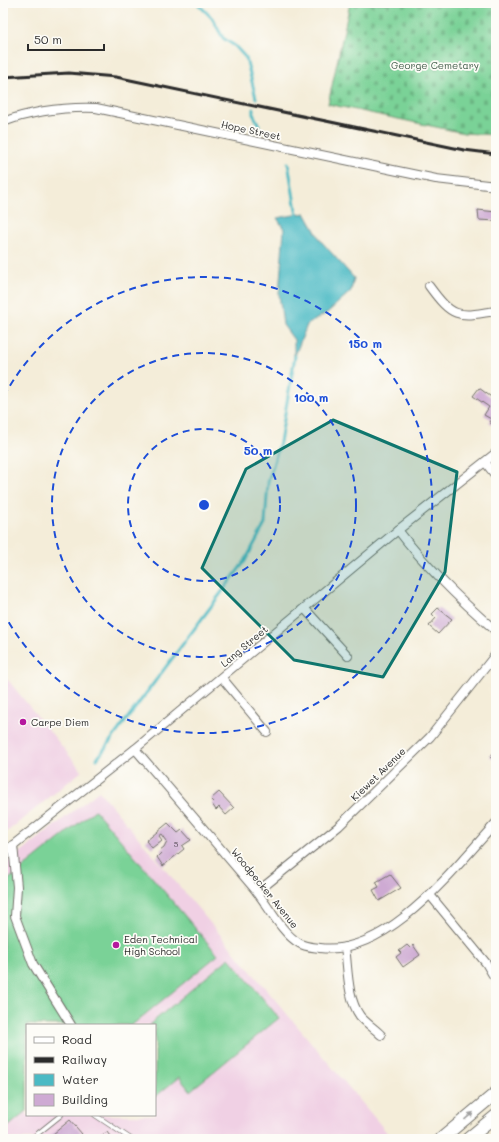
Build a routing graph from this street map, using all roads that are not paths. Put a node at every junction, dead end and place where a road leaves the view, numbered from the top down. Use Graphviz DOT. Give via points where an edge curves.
graph roads {
  1 [pos="3,122"];
  2 [pos="496,186"];
  3 [pos="429,286"];
  4 [pos="496,311"];
  5 [pos="496,453"];
  6 [pos="485,462"];
  7 [pos="496,476"];
  8 [pos="398,530"];
  9 [pos="305,609"];
  10 [pos="496,631"];
  11 [pos="496,654"];
  12 [pos="348,656"];
  13 [pos="222,678"];
  14 [pos="267,732"];
  15 [pos="135,749"];
  16 [pos="496,823"];
  17 [pos="13,844"];
  18 [pos="3,853"];
  19 [pos="257,892"];
  20 [pos="430,895"];
  21 [pos="345,947"];
  22 [pos="493,975"];
  23 [pos="70,1024"];
  24 [pos="381,1035"];
  25 [pos="496,1093"];
  26 [pos="60,1116"];
  27 [pos="96,1116"];
  28 [pos="496,1116"];
  29 [pos="31,1139"];
  30 [pos="131,1139"];
  31 [pos="441,1139"];
  32 [pos="468,1139"];
  1 -- 2 [label="street, Hope Street" via="69,107 96,108 436,179"];
  3 -- 4 [label="street" via="444,306 453,312 466,316"];
  5 -- 6 [label="street, Lang Street"];
  6 -- 7 [label="street"];
  6 -- 8 [label="street, Lang Street"];
  8 -- 9 [label="street, Lang Street"];
  8 -- 10 [label="street" via="421,560"];
  9 -- 12 [label="street"];
  9 -- 13 [label="street, Lang Street"];
  11 -- 19 [label="street, Kiewet Avenue" via="430,737 339,826"];
  13 -- 14 [label="street"];
  13 -- 15 [label="street, Lang Street"];
  15 -- 17 [label="street, Lang Street"];
  15 -- 19 [label="street, Woodpecker Avenue"];
  16 -- 20 [label="street, Woodpecker Avenue"];
  17 -- 18 [label="street, Lang Street"];
  17 -- 23 [label="street" via="15,916 33,964"];
  19 -- 21 [label="street, Woodpecker Avenue" via="289,935 300,944 330,950"];
  20 -- 21 [label="street, Woodpecker Avenue" via="381,933"];
  20 -- 22 [label="street"];
  21 -- 24 [label="street" via="350,987 356,1008 361,1017"];
  31 -- 25 [label="main road, one-way"];
  26 -- 29 [label="lane"];
  27 -- 30 [label="lane"];
  28 -- 32 [label="main road"];
}
